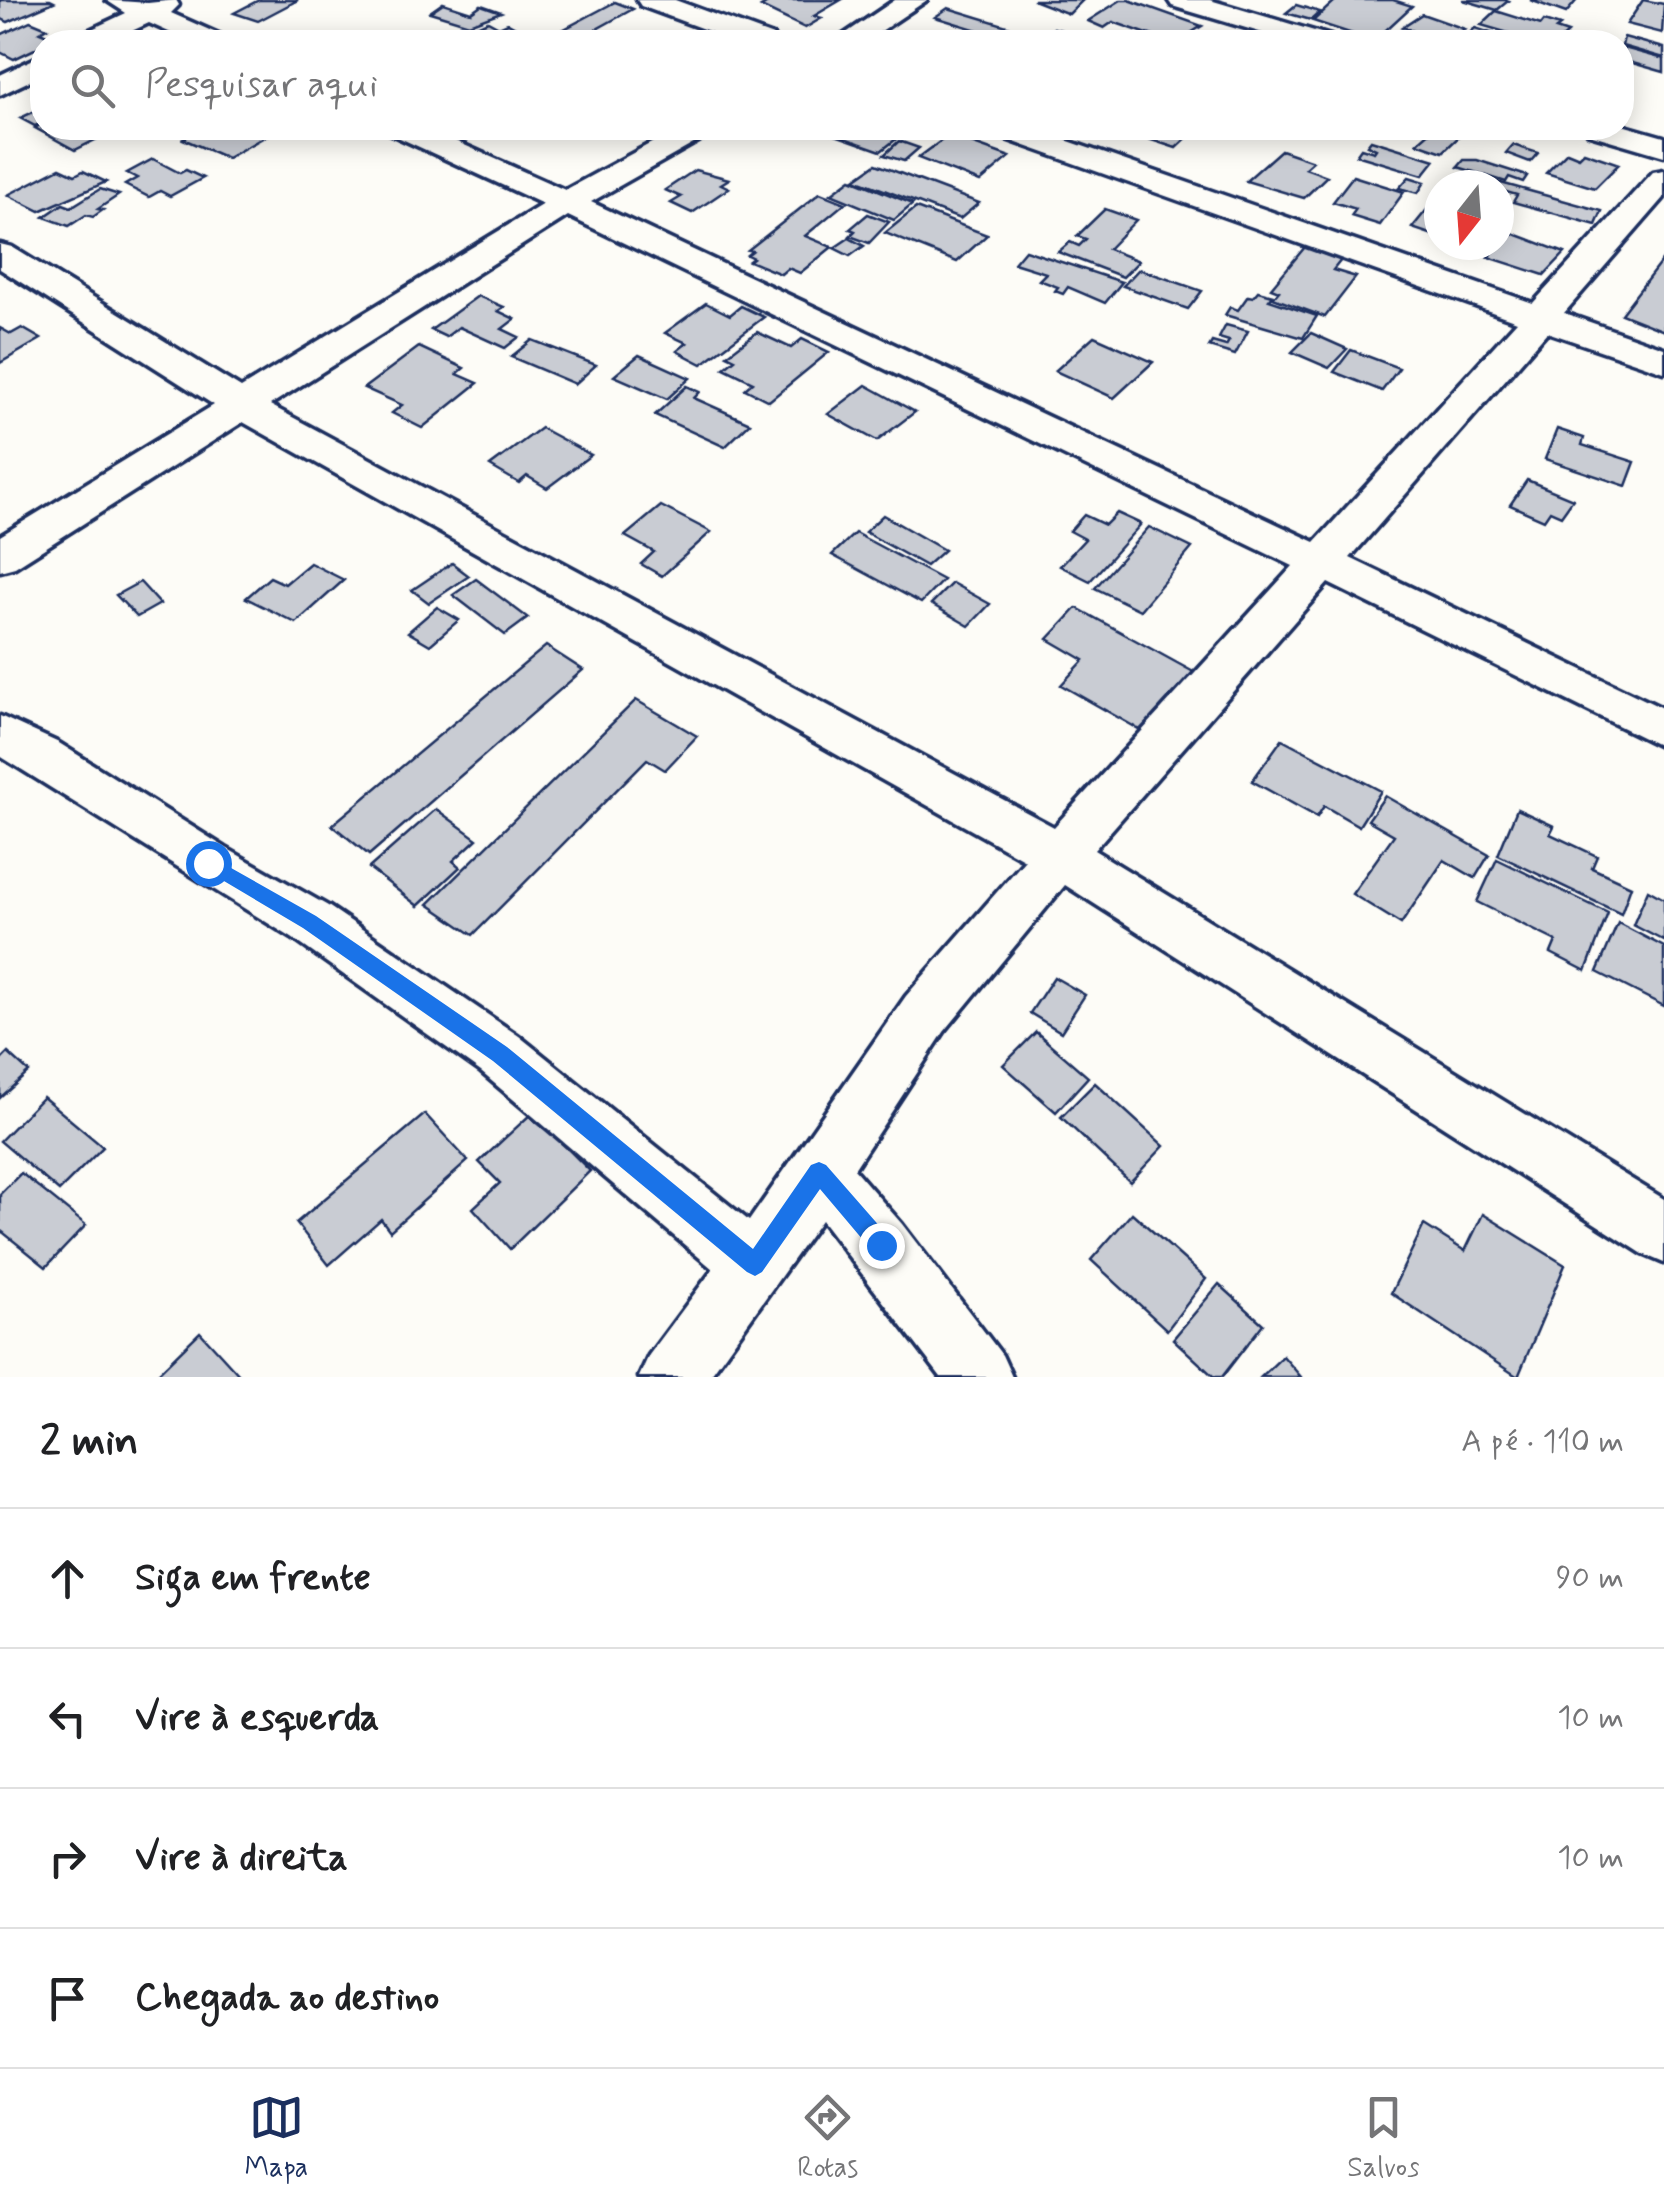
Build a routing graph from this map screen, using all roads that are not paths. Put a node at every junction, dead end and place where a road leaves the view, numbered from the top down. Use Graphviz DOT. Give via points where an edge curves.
graph roads {
  1 [pos="119,0"];
  2 [pos="177,0"];
  3 [pos="650,0"];
  4 [pos="914,0"];
  5 [pos="1182,0"];
  6 [pos="146,13"];
  7 [pos="111,30"];
  8 [pos="185,30"];
  9 [pos="731,30"];
  10 [pos="866,30"];
  11 [pos="1281,30"];
  12 [pos="30,70"];
  13 [pos="0,86"];
  14 [pos="1634,138"];
  15 [pos="429,140"];
  16 [pos="679,140"];
  17 [pos="1037,140"];
  18 [pos="1664,147"];
  19 [pos="1664,179"];
  20 [pos="568,202"];
  21 [pos="0,254"];
  22 [pos="1542,316"];
  23 [pos="1664,361"];
  24 [pos="242,405"];
  25 [pos="0,556"];
  26 [pos="1322,562"];
  27 [pos="1664,730"];
  28 [pos="0,734"];
  29 [pos="1060,855"];
  30 [pos="819,1172"];
  31 [pos="1664,1233"];
  32 [pos="755,1265"];
  33 [pos="671,1377"];
  34 [pos="980,1377"];
  1 -- 6 [label="street"];
  2 -- 6 [label="street"];
  3 -- 9 [label="street"];
  4 -- 10 [label="street"];
  5 -- 11 [label="street"];
  6 -- 7 [label="street"];
  6 -- 8 [label="street"];
  12 -- 13 [label="street"];
  14 -- 18 [label="street"];
  15 -- 20 [label="street"];
  16 -- 20 [label="street"];
  17 -- 22 [label="street"];
  19 -- 22 [label="street"];
  20 -- 24 [label="street"];
  20 -- 26 [label="street"];
  21 -- 24 [label="street"];
  22 -- 23 [label="street"];
  22 -- 26 [label="street"];
  24 -- 25 [label="street"];
  24 -- 29 [label="street"];
  26 -- 27 [label="street"];
  26 -- 29 [label="street"];
  28 -- 32 [label="street" via="310,922 456,1022"];
  29 -- 30 [label="street" via="925,1014"];
  29 -- 31 [label="street"];
  30 -- 32 [label="street"];
  30 -- 34 [label="street"];
  32 -- 33 [label="street"];
}
